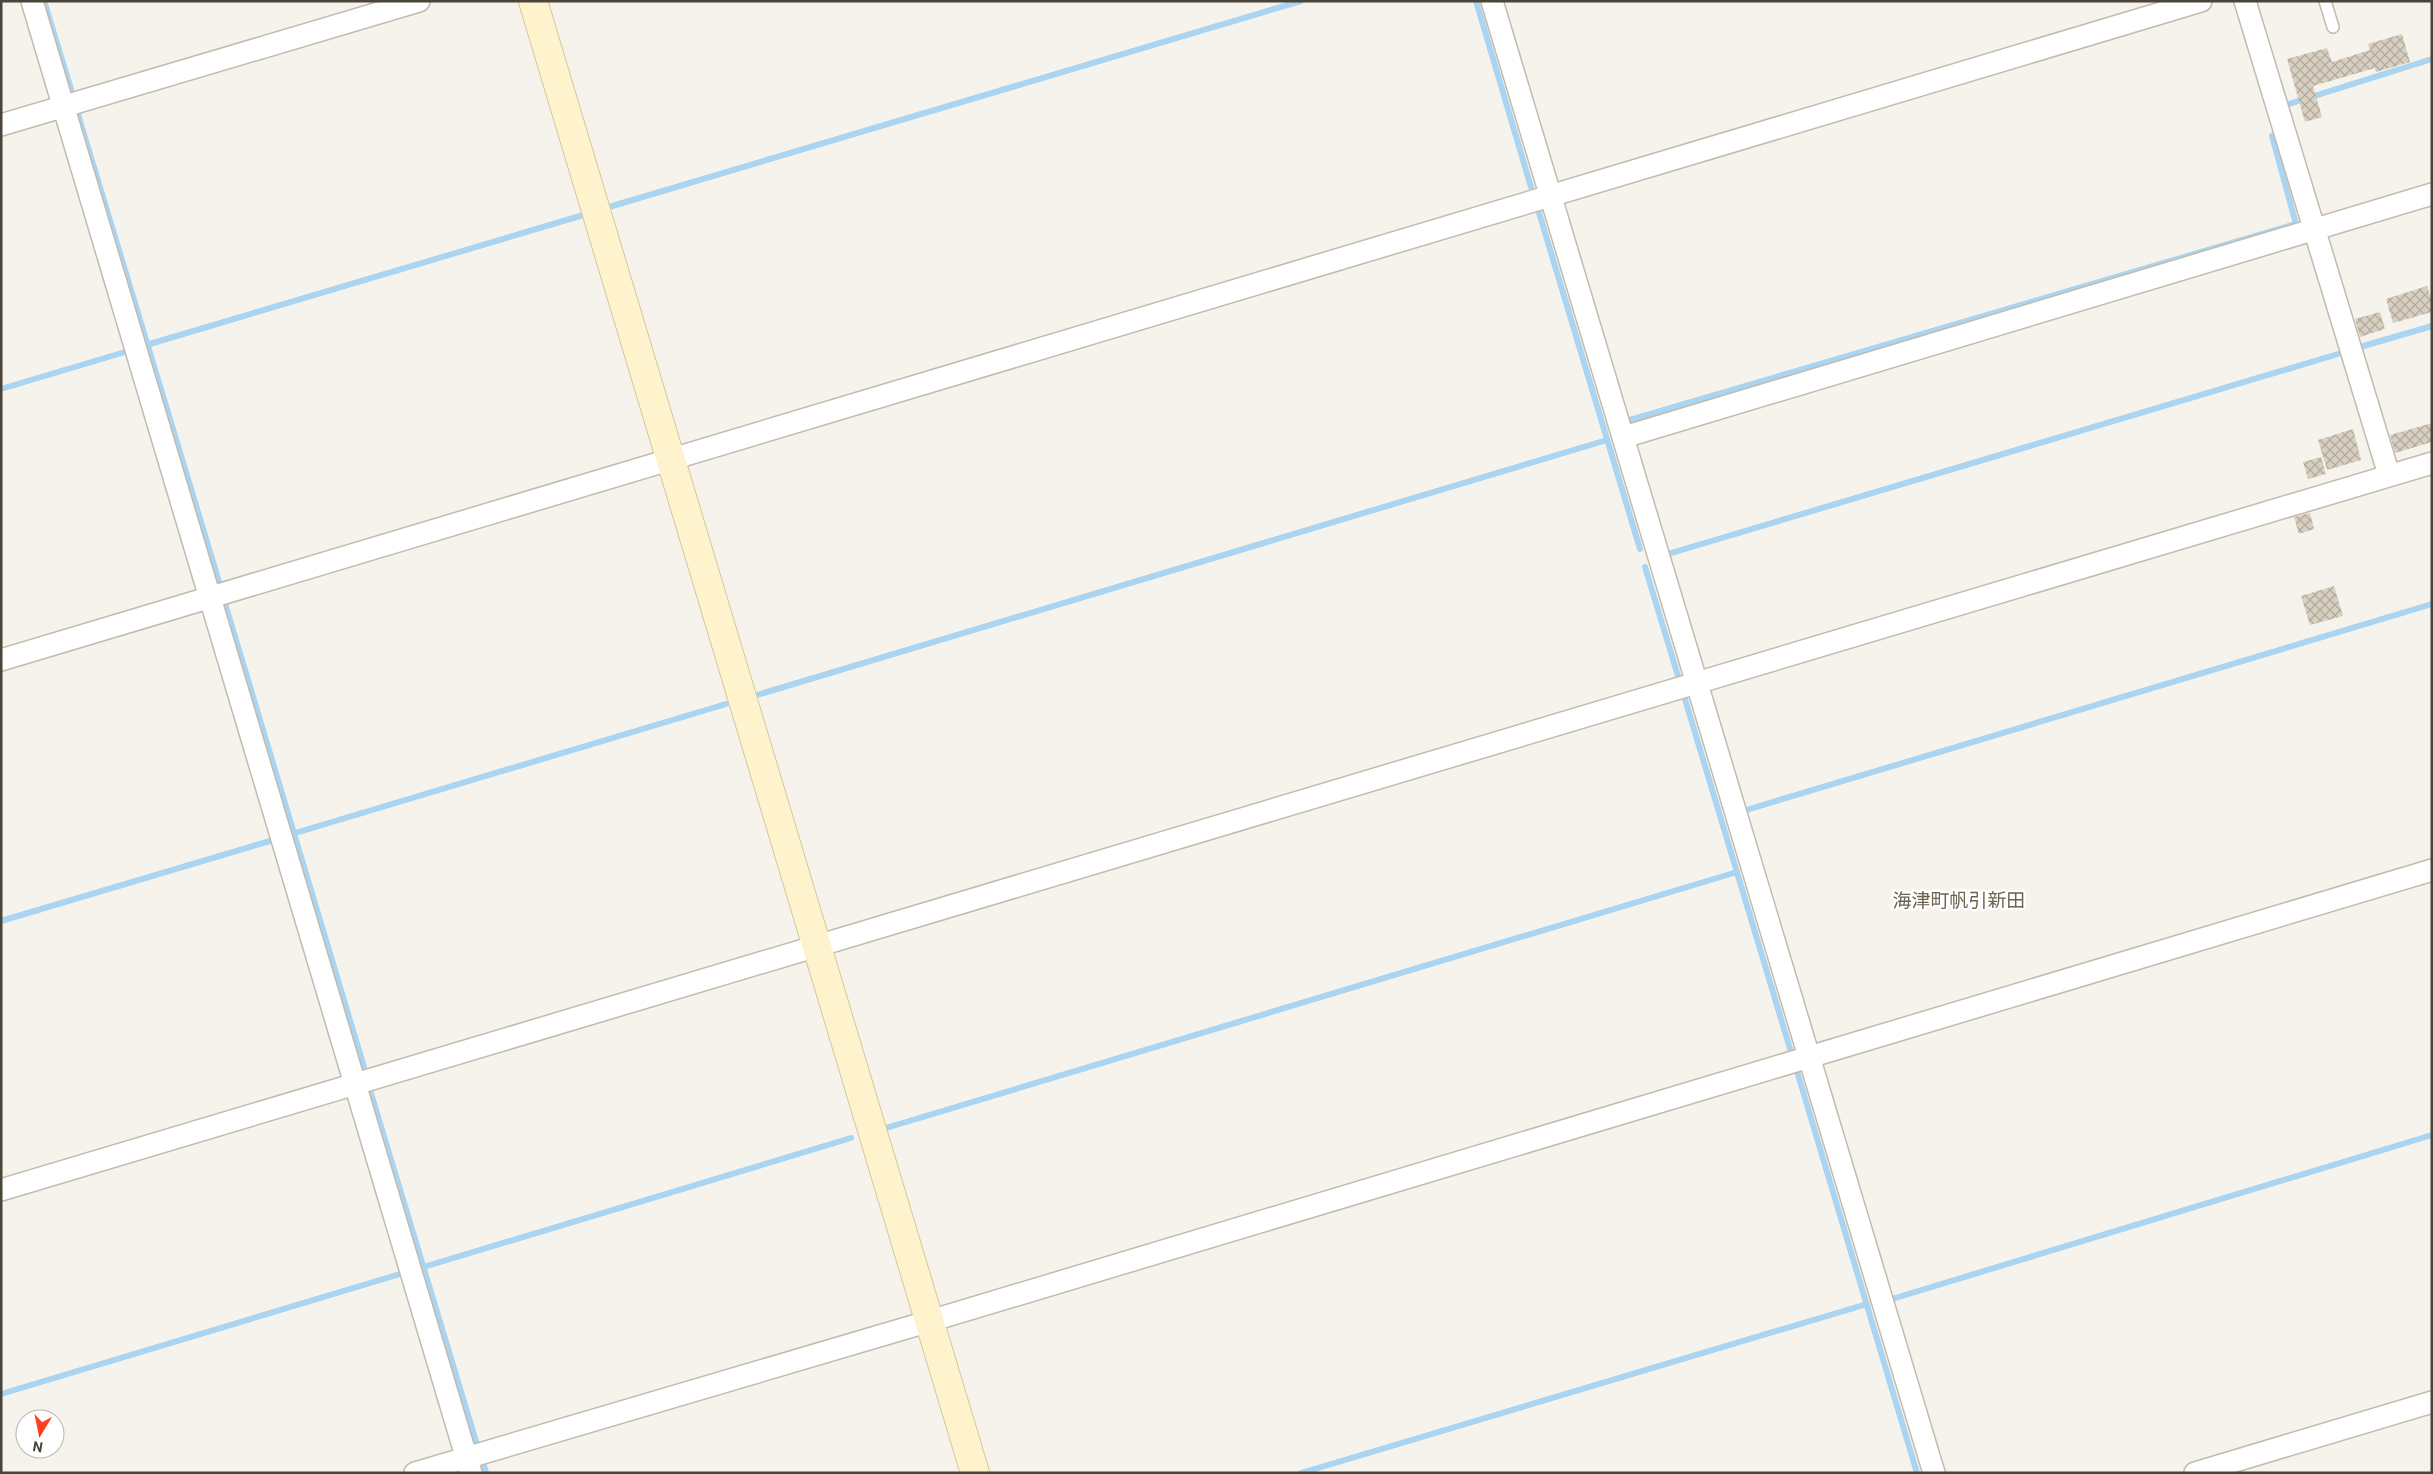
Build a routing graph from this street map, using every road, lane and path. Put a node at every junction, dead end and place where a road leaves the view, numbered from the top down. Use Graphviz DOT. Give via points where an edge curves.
graph roads {
  1 [pos="32,1"];
  2 [pos="419,1"];
  3 [pos="533,1"];
  4 [pos="1492,1"];
  5 [pos="2201,1"];
  6 [pos="2245,1"];
  7 [pos="2325,1"];
  8 [pos="2333,27"];
  9 [pos="64,106"];
  10 [pos="1,126"];
  11 [pos="1550,194"];
  12 [pos="2432,194"];
  13 [pos="2314,230"];
  14 [pos="1624,437"];
  15 [pos="670,460"];
  16 [pos="2432,463"];
  17 [pos="2389,475"];
  18 [pos="210,599"];
  19 [pos="1,660"];
  20 [pos="1697,681"];
  21 [pos="2432,870"];
  22 [pos="817,947"];
  23 [pos="1809,1058"];
  24 [pos="355,1085"];
  25 [pos="1,1190"];
  26 [pos="930,1321"];
  27 [pos="2432,1402"];
  28 [pos="468,1465"];
  29 [pos="415,1473"];
  30 [pos="975,1473"];
  31 [pos="1934,1473"];
  32 [pos="2195,1473"];
  1 -- 9 [label="street"];
  2 -- 9 [label="street"];
  3 -- 15 [label="street"];
  4 -- 11 [label="street"];
  5 -- 11 [label="street"];
  6 -- 13 [label="street"];
  7 -- 8 [label="lane"];
  9 -- 10 [label="street"];
  9 -- 18 [label="street"];
  11 -- 14 [label="street"];
  11 -- 15 [label="street"];
  12 -- 13 [label="street"];
  13 -- 14 [label="street"];
  13 -- 17 [label="street"];
  14 -- 20 [label="street"];
  15 -- 18 [label="street"];
  15 -- 22 [label="street"];
  16 -- 17 [label="street"];
  17 -- 20 [label="street"];
  18 -- 19 [label="street"];
  18 -- 24 [label="street"];
  20 -- 22 [label="street"];
  20 -- 23 [label="street"];
  21 -- 23 [label="street"];
  22 -- 24 [label="street"];
  22 -- 26 [label="street"];
  23 -- 26 [label="street"];
  23 -- 31 [label="street"];
  24 -- 25 [label="street"];
  24 -- 28 [label="street"];
  26 -- 28 [label="street"];
  26 -- 30 [label="street"];
  27 -- 32 [label="street"];
  28 -- 29 [label="street"];
}
